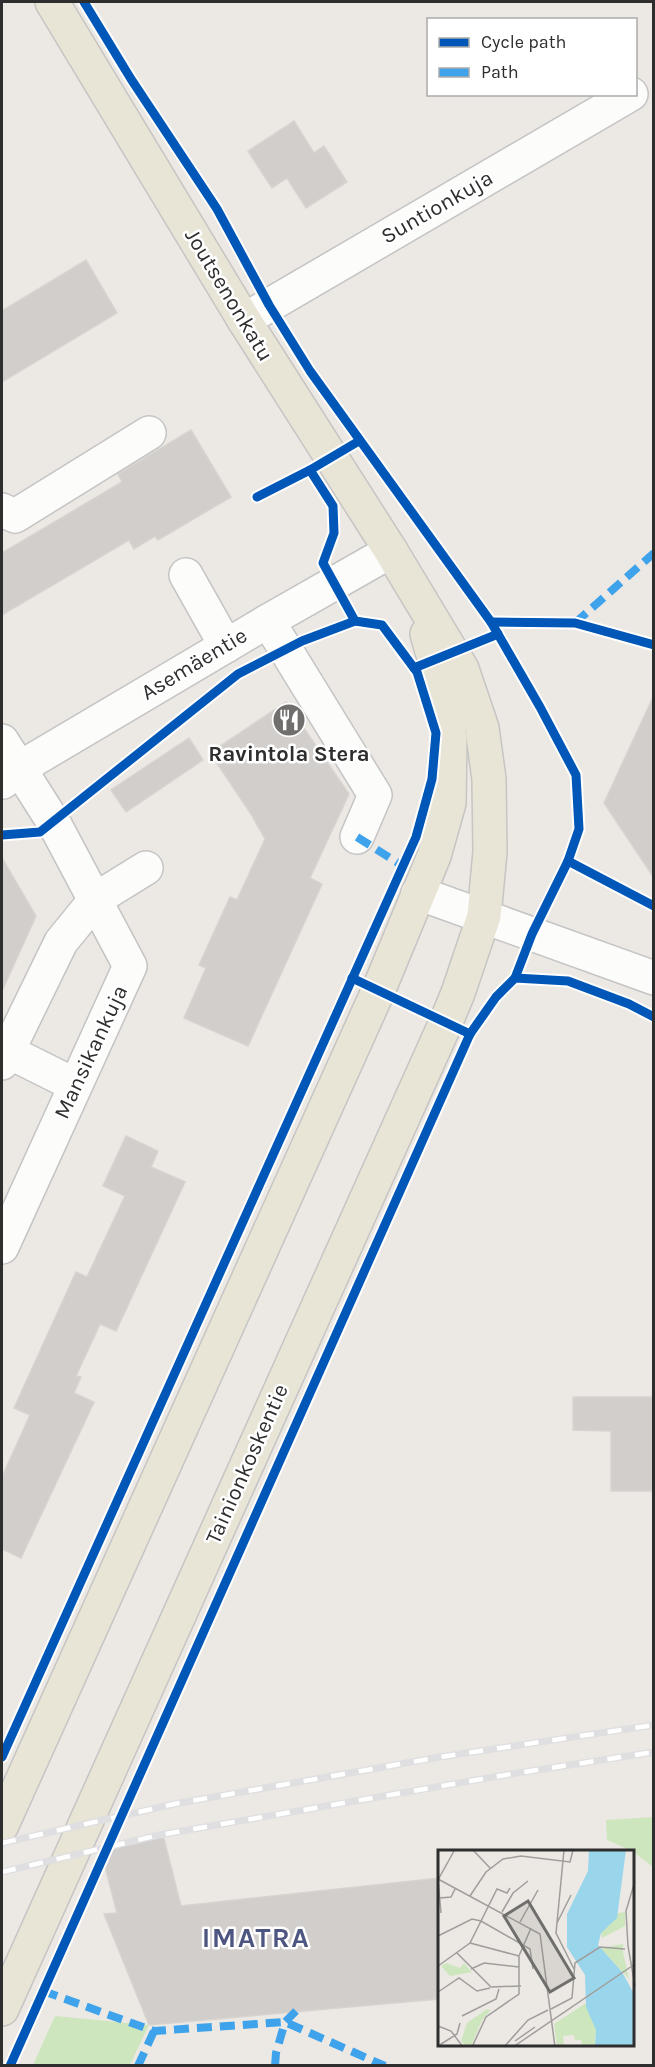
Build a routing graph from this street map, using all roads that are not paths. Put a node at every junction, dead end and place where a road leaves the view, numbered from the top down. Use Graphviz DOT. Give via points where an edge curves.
graph roads {
  1 [pos="52,2"];
  2 [pos="654,81"];
  3 [pos="637,91"];
  4 [pos="628,96"];
  5 [pos="244,320"];
  6 [pos="149,433"];
  7 [pos="2,510"];
  8 [pos="391,551"];
  9 [pos="186,575"];
  10 [pos="412,585"];
  11 [pos="268,621"];
  12 [pos="226,646"];
  13 [pos="2,741"];
  14 [pos="10,776"];
  15 [pos="357,837"];
  16 [pos="146,868"];
  17 [pos="418,893"];
  18 [pos="96,899"];
  19 [pos="484,916"];
  20 [pos="654,978"];
  21 [pos="4,1057"];
  22 [pos="75,1085"];
  23 [pos="2,1247"];
  24 [pos="2,1825"];
  25 [pos="2,2009"];
  1 -- 5 [label="main road, Joutsenonkatu"];
  2 -- 3 [label="street"];
  4 -- 5 [label="street, Suntionkuja"];
  5 -- 8 [label="main road, Joutsenonkatu"];
  6 -- 7 [label="street" via="15,516"];
  8 -- 10 [label="main road, Joutsenonkatu"];
  8 -- 11 [label="street, Asemäentie"];
  9 -- 12 [label="street"];
  10 -- 17 [label="main road, Joutsenonkatu" via="439,675 450,739 449,803 434,856"];
  10 -- 19 [label="main road, Joutsenonkatu" via="462,669 482,728 489,779 490,852"];
  11 -- 12 [label="street, Asemäentie"];
  11 -- 15 [label="street" via="375,795"];
  12 -- 14 [label="street, Asemäentie"];
  13 -- 14 [label="street, Mansikankuja"];
  14 -- 18 [label="street, Mansikankuja" via="54,823"];
  16 -- 18 [label="street"];
  17 -- 19 [label="street"];
  17 -- 24 [label="main road" via="374,1000"];
  18 -- 21 [label="street" via="62,942"];
  18 -- 22 [label="street, Mansikankuja" via="130,966"];
  19 -- 20 [label="street"];
  19 -- 25 [label="main road, Tainionkoskentie" via="446,1022"];
  21 -- 22 [label="street"];
  22 -- 23 [label="street, Mansikankuja"];
}
